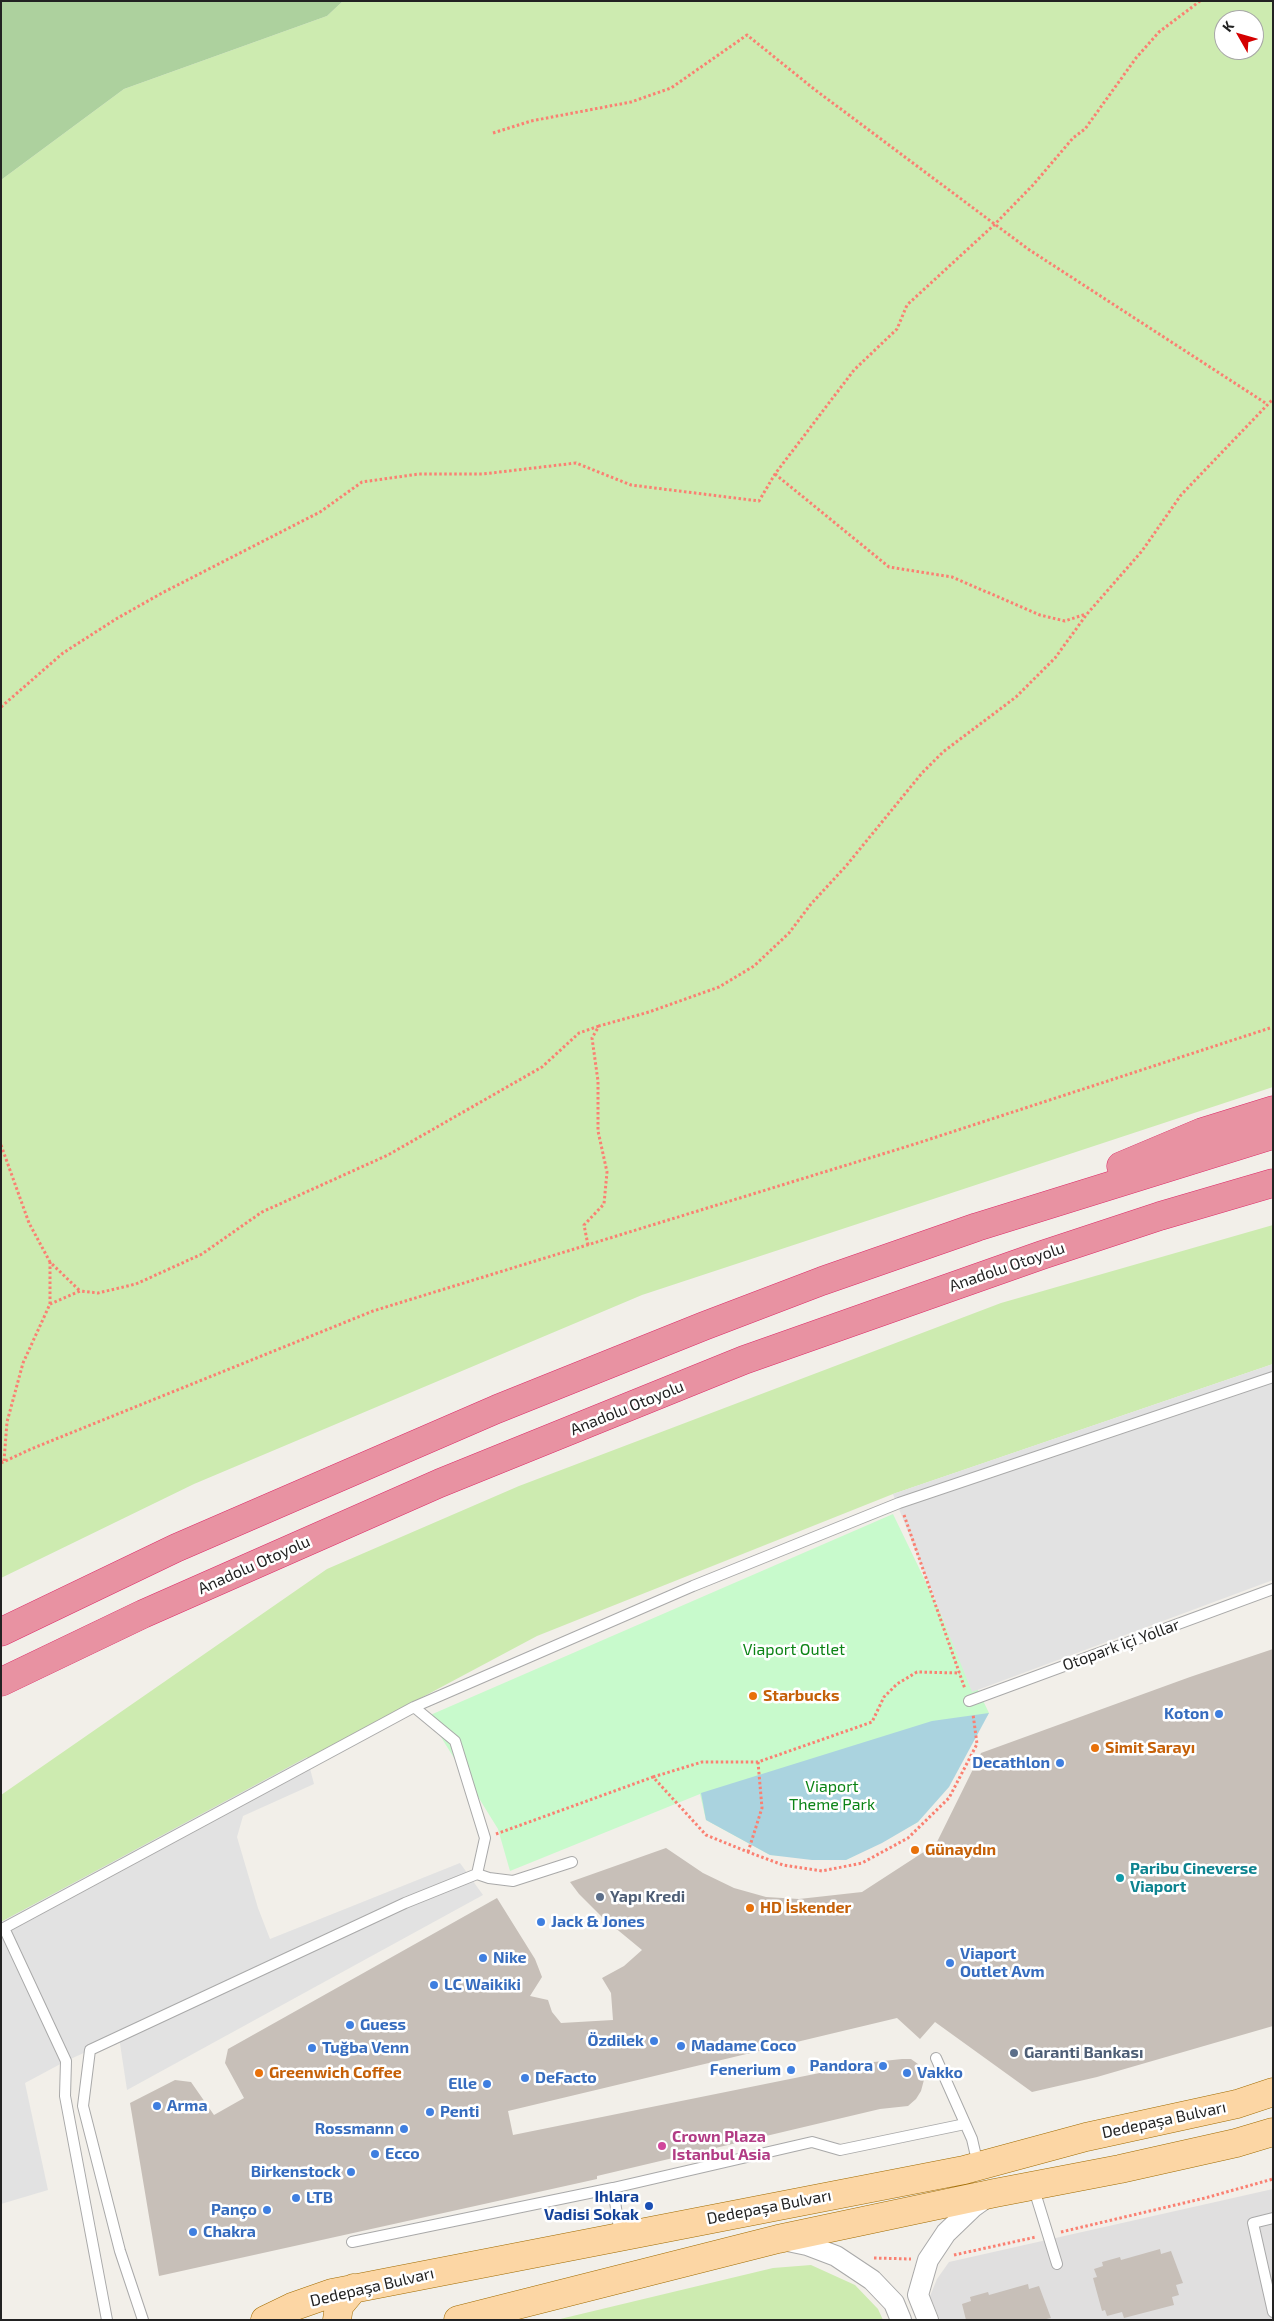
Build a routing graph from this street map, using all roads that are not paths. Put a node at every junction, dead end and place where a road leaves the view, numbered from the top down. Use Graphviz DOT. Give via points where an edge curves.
graph roads {
  1 [pos="1273,1110"];
  2 [pos="1273,1135"];
  3 [pos="1273,1183"];
  4 [pos="977,1227"];
  5 [pos="1273,1377"];
  6 [pos="1273,1589"];
  7 [pos="1,1632"];
  8 [pos="1,1682"];
  9 [pos="969,1700"];
  10 [pos="414,1707"];
  11 [pos="572,1862"];
  12 [pos="477,1874"];
  13 [pos="936,2058"];
  14 [pos="1273,2092"];
  15 [pos="965,2124"];
  16 [pos="1273,2132"];
  17 [pos="979,2166"];
  18 [pos="1032,2185"];
  19 [pos="613,2188"];
  20 [pos="995,2192"];
  21 [pos="1273,2218"];
  22 [pos="620,2236"];
  23 [pos="778,2240"];
  24 [pos="352,2242"];
  25 [pos="1058,2264"];
  26 [pos="354,2288"];
  27 [pos="1273,2312"];
  28 [pos="275,2318"];
  29 [pos="107,2320"];
  30 [pos="143,2320"];
  31 [pos="337,2320"];
  32 [pos="458,2320"];
  33 [pos="901,2320"];
  34 [pos="928,2320"];
  1 -- 4 [label="highway" via="1202,1132"];
  2 -- 4 [label="highway"];
  3 -- 8 [label="highway, Anadolu Otoyolu" via="1042,1255 744,1360 440,1483 143,1614"];
  4 -- 7 [label="highway" via="740,1312 497,1408 176,1548"];
  5 -- 10 [label="lane" via="899,1503 693,1586"];
  6 -- 9 [label="lane, Otopark içi Yollar"];
  10 -- 12 [label="lane" via="455,1741 485,1838"];
  10 -- 29 [label="lane" via="4,1928 66,2061 64,2096"];
  11 -- 12 [label="lane" via="513,1880"];
  12 -- 30 [label="lane" via="90,2050 84,2106 120,2251"];
  13 -- 15 [label="lane"];
  14 -- 17 [label="main road, Dedepaşa Bulvarı" via="1237,2104 1086,2137"];
  15 -- 17 [label="lane"];
  15 -- 19 [label="lane" via="840,2150 812,2142"];
  16 -- 18 [label="main road, Dedepaşa Bulvarı" via="1236,2143"];
  17 -- 22 [label="main road, Dedepaşa Bulvarı"];
  18 -- 20 [label="main road, Dedepaşa Bulvarı"];
  18 -- 25 [label="lane"];
  19 -- 22 [label="lane"];
  19 -- 24 [label="lane"];
  20 -- 23 [label="main road, Dedepaşa Bulvarı"];
  20 -- 34 [label="street" via="973,2207 946,2233 928,2260 918,2296"];
  21 -- 27 [label="lane" via="1253,2223"];
  22 -- 26 [label="main road, Dedepaşa Bulvarı"];
  23 -- 32 [label="main road, Dedepaşa Bulvarı"];
  23 -- 33 [label="street" via="807,2246 844,2261 872,2280 894,2303"];
  26 -- 28 [label="main road, Dedepaşa Bulvarı" via="292,2307"];
  26 -- 31 [label="main road" via="340,2306"];
}
